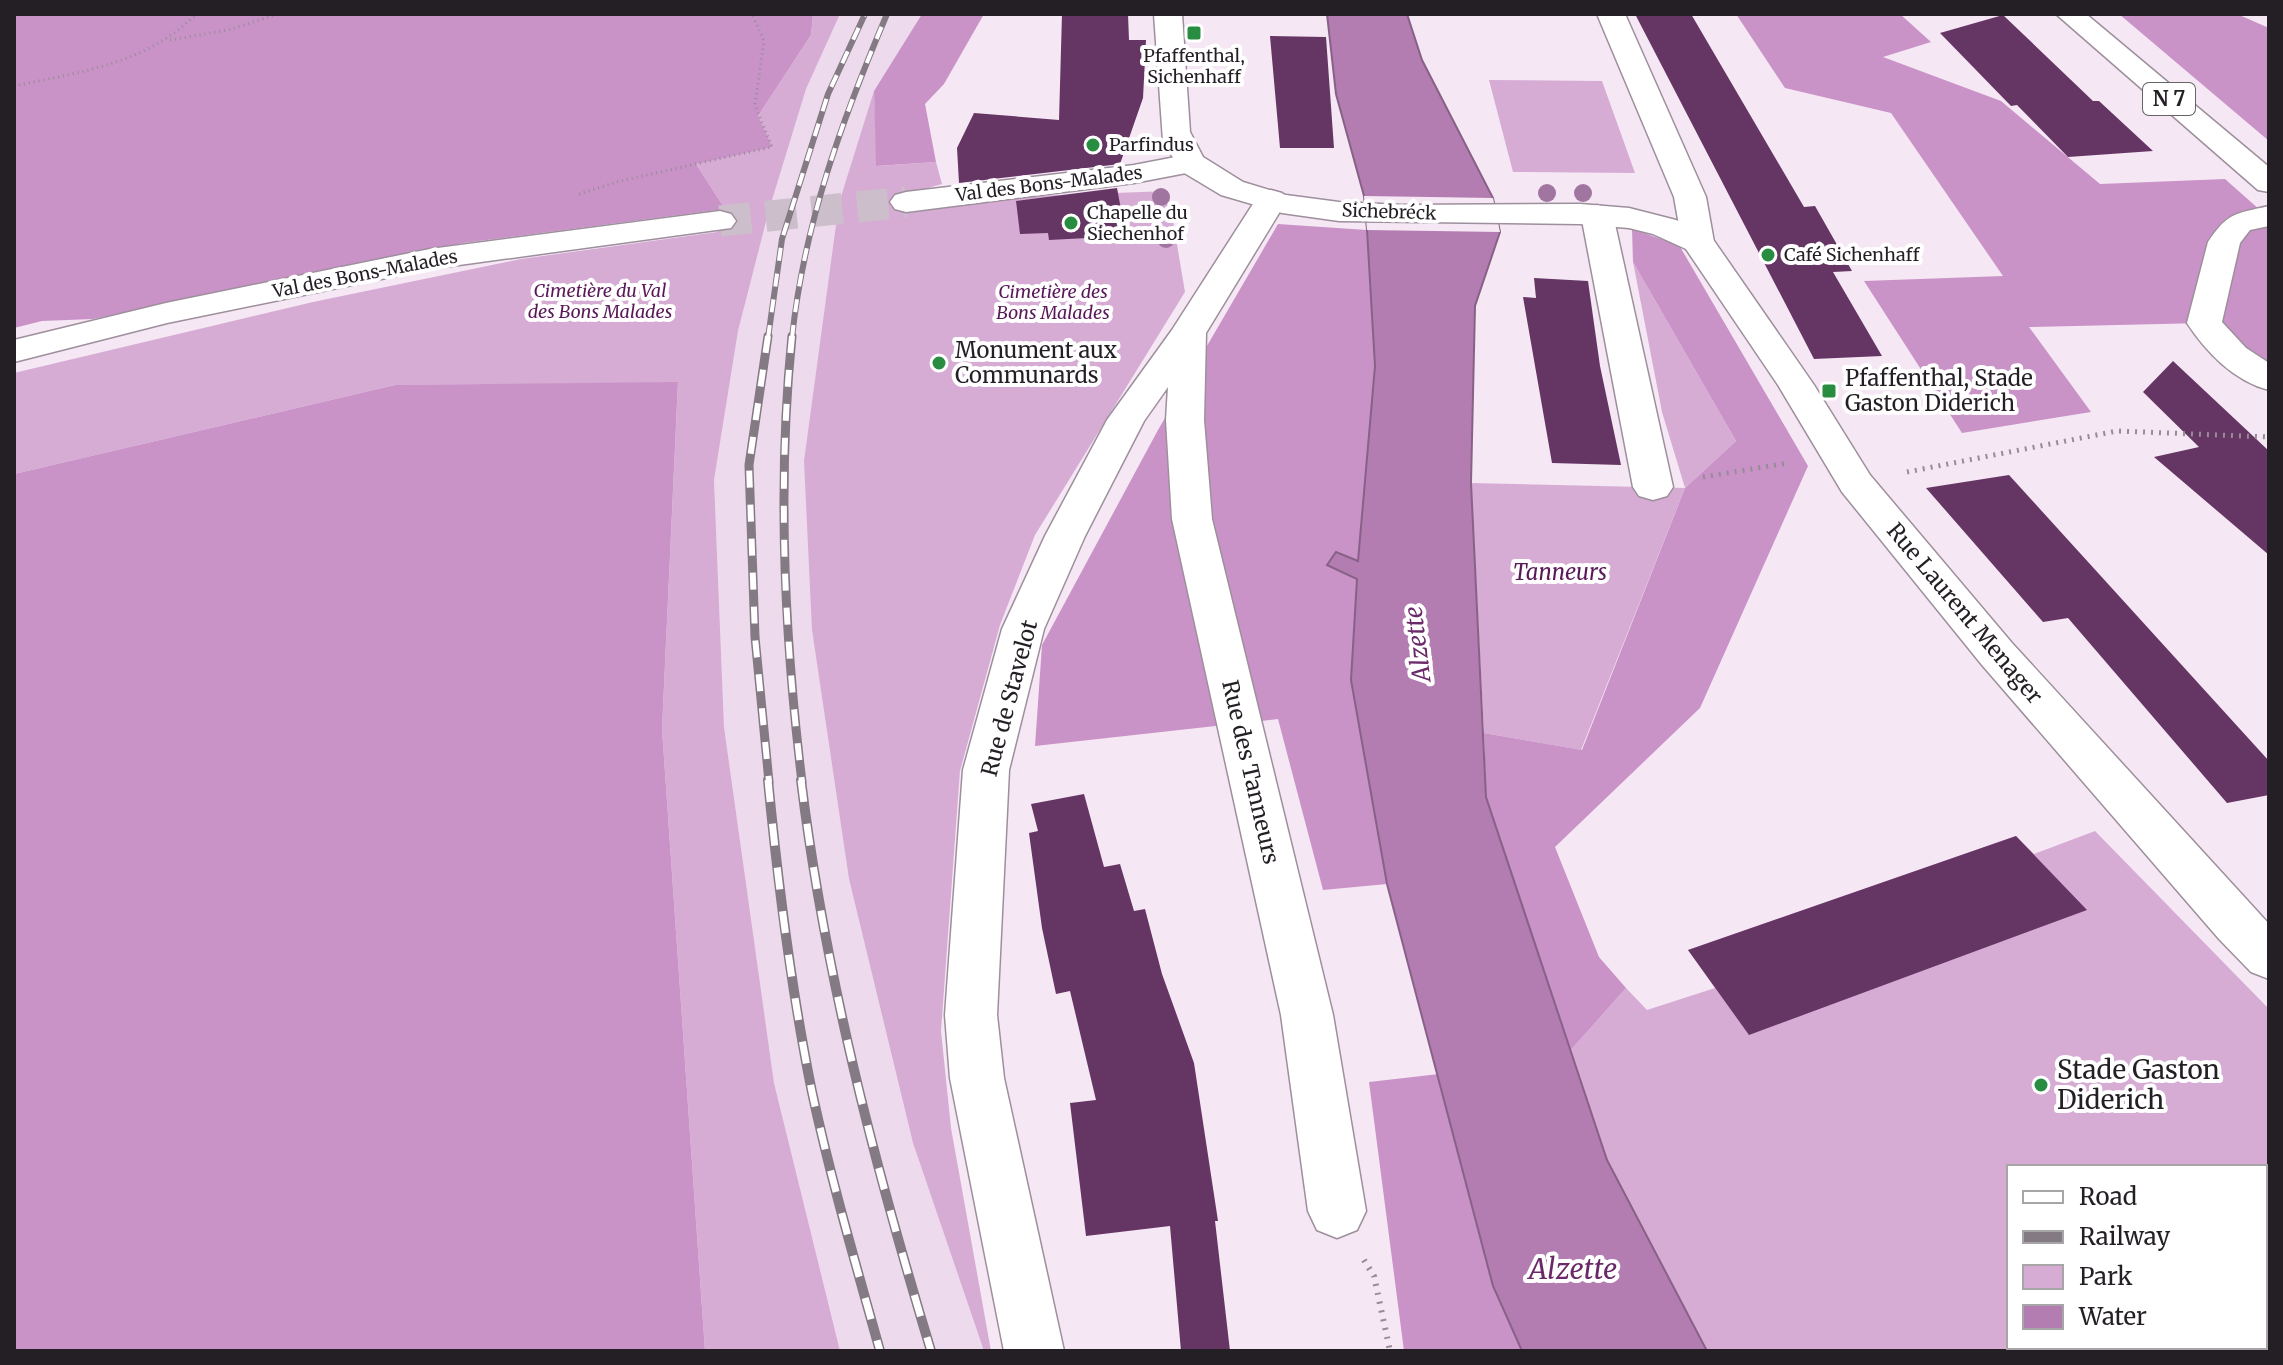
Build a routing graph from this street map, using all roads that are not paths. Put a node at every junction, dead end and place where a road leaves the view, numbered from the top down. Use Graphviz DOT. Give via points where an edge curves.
graph roads {
  1 [pos="1168,14"];
  2 [pos="1611,14"];
  3 [pos="2070,14"];
  4 [pos="1191,163"];
  5 [pos="2269,183"];
  6 [pos="1271,200"];
  7 [pos="906,202"];
  8 [pos="1597,215"];
  9 [pos="2269,216"];
  10 [pos="720,221"];
  11 [pos="1698,242"];
  12 [pos="1188,333"];
  13 [pos="14,351"];
  14 [pos="2269,379"];
  15 [pos="1653,487"];
  16 [pos="2269,957"];
  17 [pos="1337,1211"];
  18 [pos="1034,1351"];
  1 -- 4 [label="street" via="1175,132"];
  2 -- 11 [label="street, Rue Laurent Menager" via="1690,197"];
  3 -- 5 [label="street, N 7"];
  4 -- 6 [label="street, Sichebréck" via="1226,184"];
  4 -- 7 [label="street, Val des Bons-Malades"];
  6 -- 8 [label="street, Sichebréck" via="1366,213"];
  6 -- 12 [label="street, Rue de Stavelot"];
  8 -- 11 [label="street" via="1674,228"];
  8 -- 15 [label="street"];
  9 -- 14 [label="street" via="2239,223 2224,242 2204,323 2233,356"];
  10 -- 13 [label="street, Val des Bons-Malades" via="430,259 166,313"];
  11 -- 16 [label="street, Rue Laurent Menager" via="1856,483 1997,654"];
  12 -- 17 [label="street, Rue des Tanneurs" via="1185,420 1192,519 1307,1015"];
  12 -- 18 [label="street, Rue de Stavelot" via="1126,420 1065,536 1023,629 986,770 971,1015 977,1078"];
}
